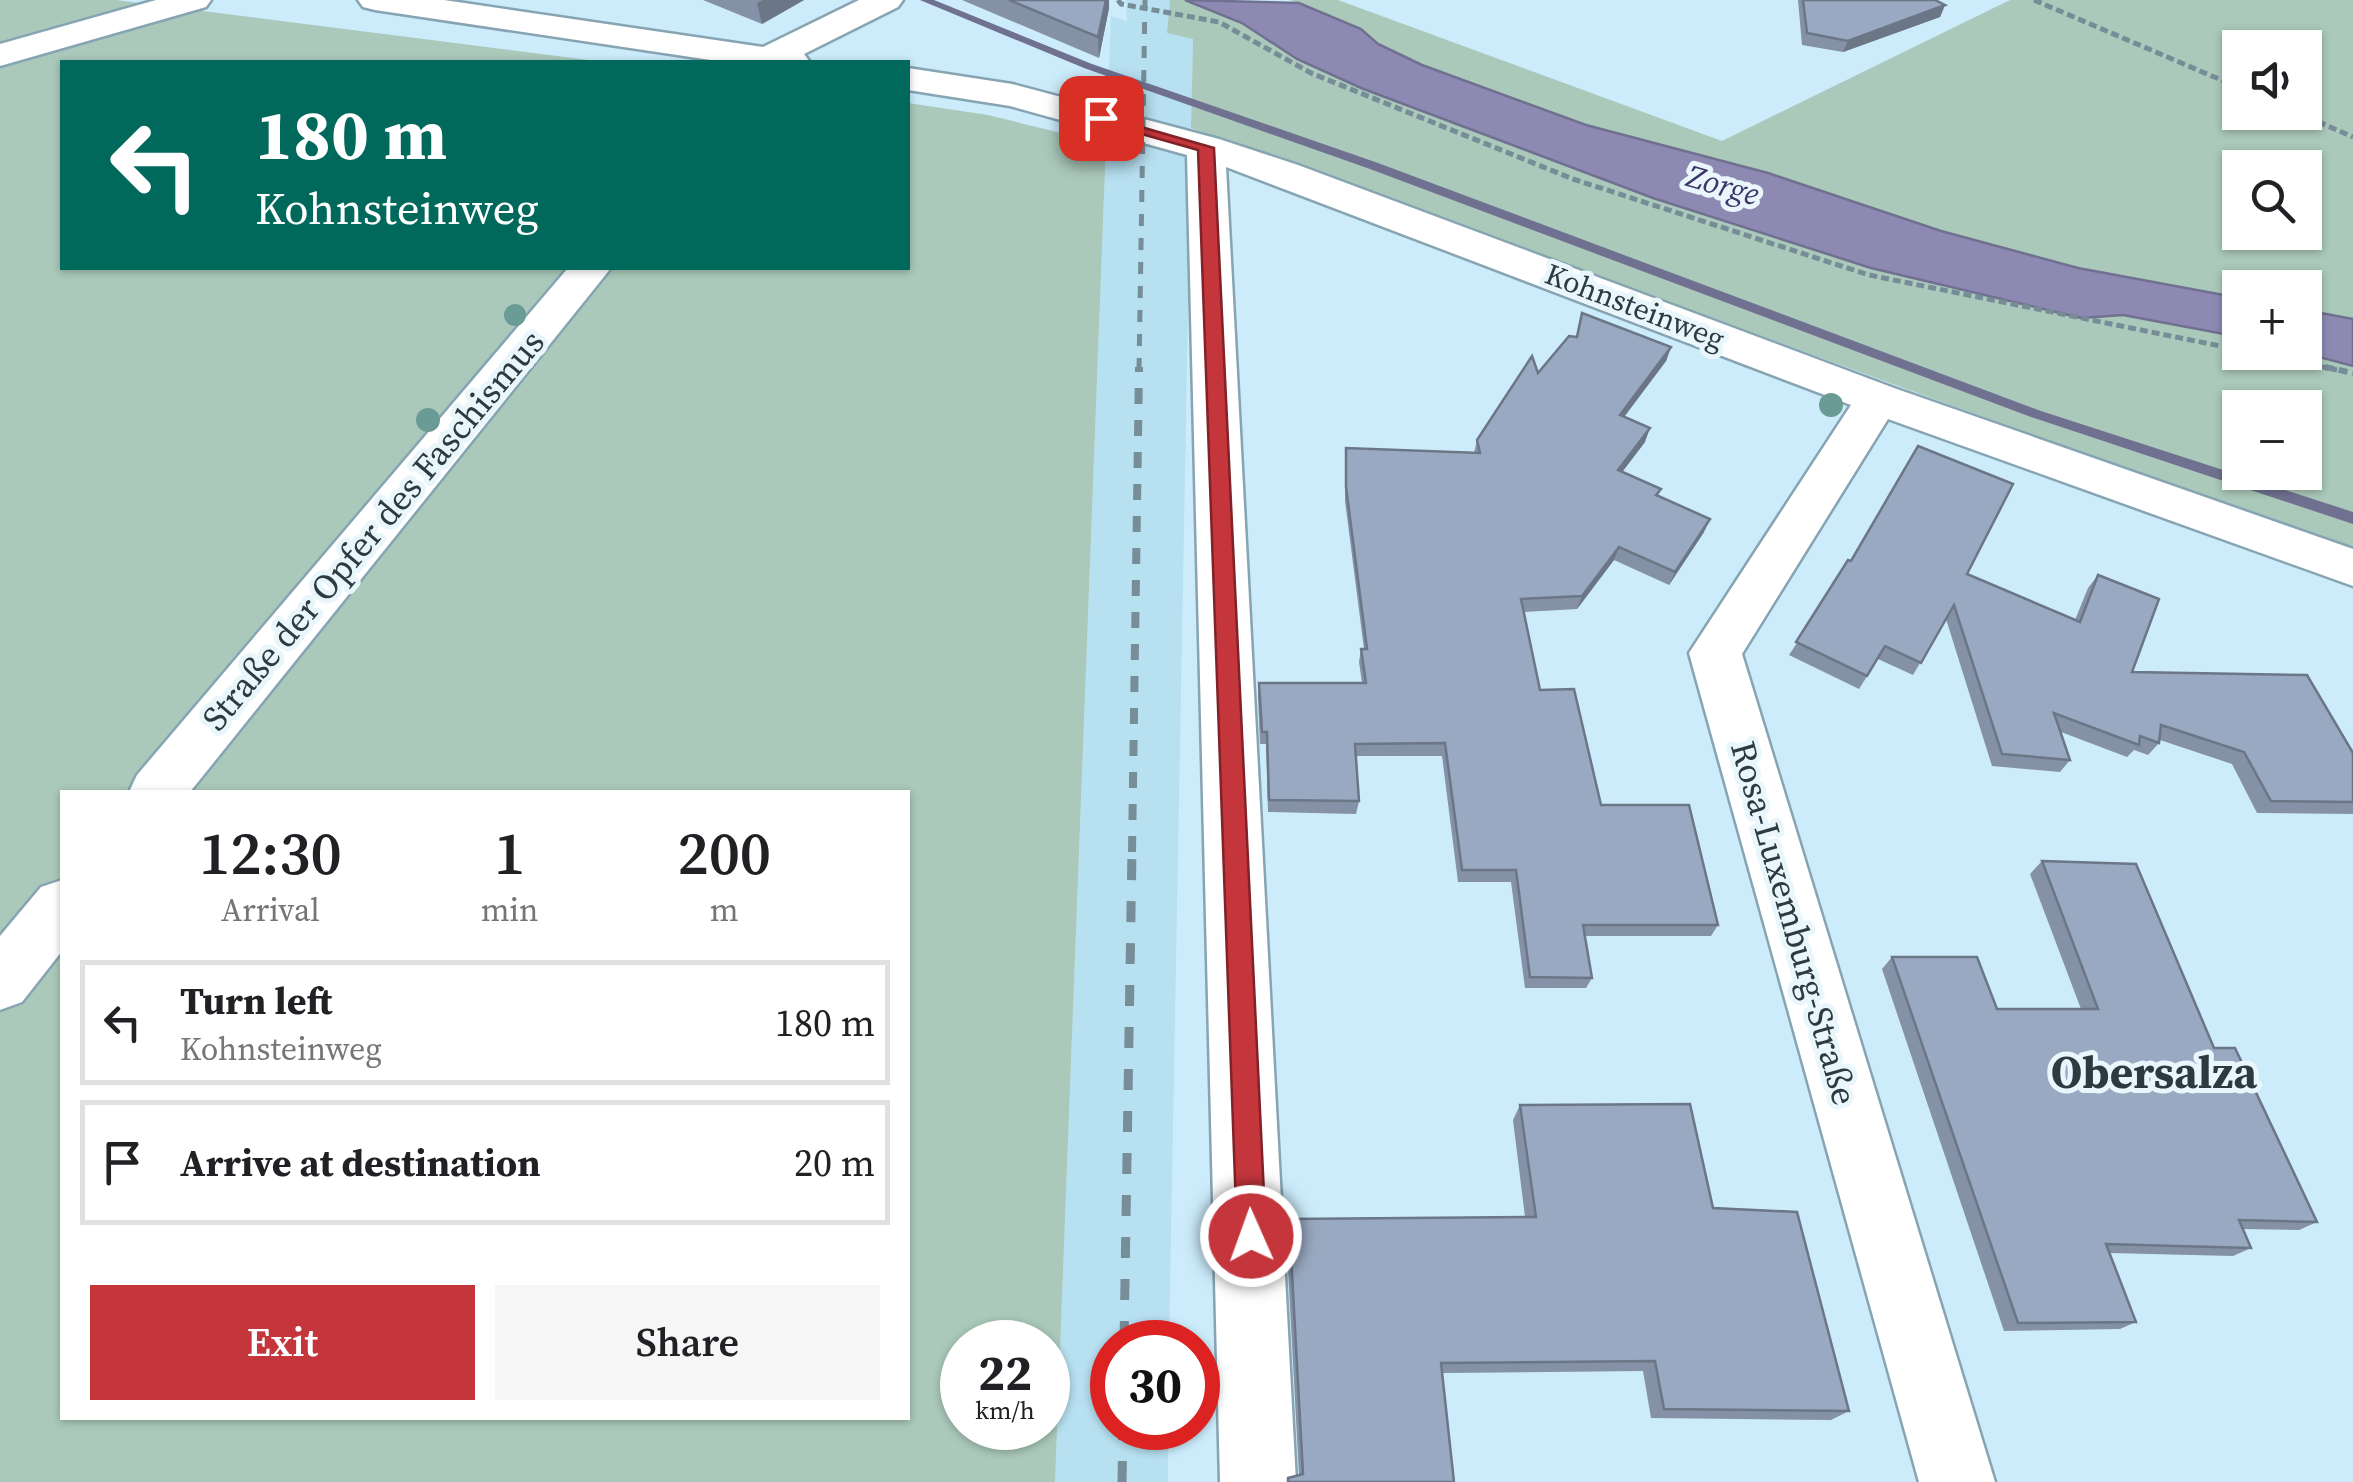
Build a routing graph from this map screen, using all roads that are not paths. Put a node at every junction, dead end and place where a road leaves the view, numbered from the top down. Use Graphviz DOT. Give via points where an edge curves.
graph roads {
  1 [pos="194,0"];
  2 [pos="374,0"];
  3 [pos="886,0"];
  4 [pos="839,22"];
  5 [pos="0,54"];
  6 [pos="766,60"];
  7 [pos="775,60"];
  8 [pos="845,60"];
  9 [pos="910,80"];
  10 [pos="1206,148"];
  11 [pos="588,270"];
  12 [pos="1878,399"];
  13 [pos="2353,568"];
  14 [pos="158,790"];
  15 [pos="60,908"];
  16 [pos="0,982"];
  17 [pos="1258,1482"];
  18 [pos="1958,1482"];
  1 -- 5 [label="street"];
  2 -- 6 [label="street"];
  3 -- 4 [label="street"];
  4 -- 7 [label="street"];
  4 -- 8 [label="street"];
  9 -- 10 [label="street, Kohnsteinweg" via="1012,95"];
  10 -- 12 [label="street, Kohnsteinweg"];
  10 -- 17 [label="street"];
  11 -- 14 [label="street, Straße der Opfer des Faschismus"];
  12 -- 13 [label="street, Kohnsteinweg"];
  12 -- 18 [label="street, Rosa-Luxemburg-Straße" via="1716,652"];
  15 -- 16 [label="street"];
}
